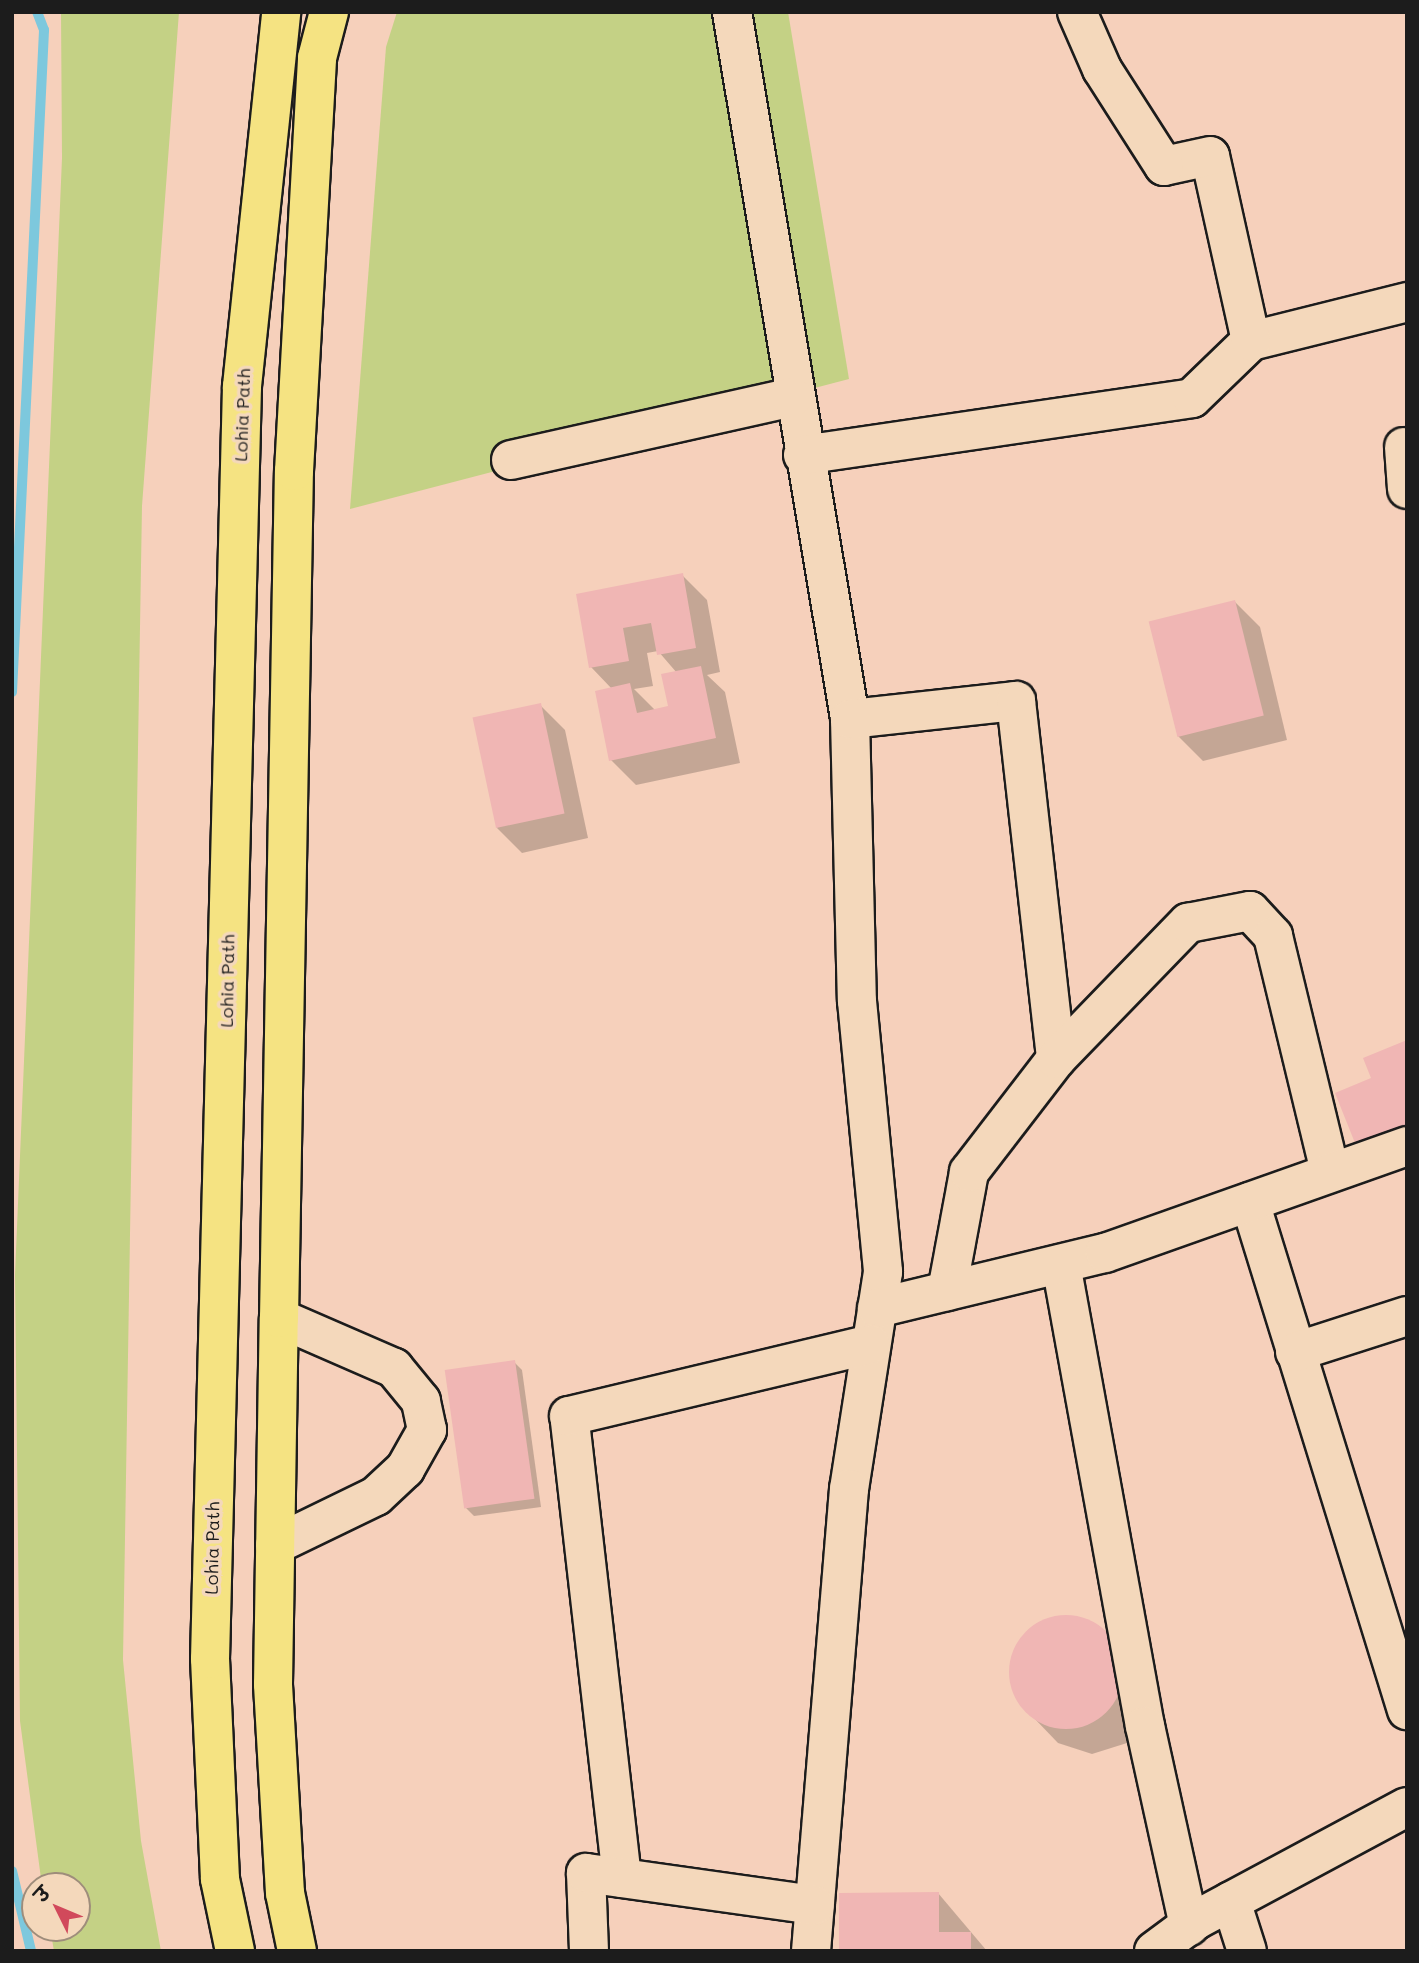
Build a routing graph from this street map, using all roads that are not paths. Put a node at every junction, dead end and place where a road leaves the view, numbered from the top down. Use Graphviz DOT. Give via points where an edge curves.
graph roads {
  1 [pos="281,12"];
  2 [pos="329,12"];
  3 [pos="732,12"];
  4 [pos="1077,12"];
  5 [pos="1407,302"];
  6 [pos="1251,341"];
  7 [pos="793,397"];
  8 [pos="1404,447"];
  9 [pos="803,455"];
  10 [pos="510,460"];
  11 [pos="1407,489"];
  12 [pos="850,719"];
  13 [pos="1056,1059"];
  14 [pos="1407,1146"];
  15 [pos="1331,1172"];
  16 [pos="1250,1202"];
  17 [pos="1061,1264"];
  18 [pos="947,1291"];
  19 [pos="1407,1316"];
  20 [pos="279,1318"];
  21 [pos="874,1326"];
  22 [pos="1295,1352"];
  23 [pos="275,1545"];
  24 [pos="1407,1710"];
  25 [pos="1407,1807"];
  26 [pos="622,1878"];
  27 [pos="1231,1901"];
  28 [pos="815,1905"];
  29 [pos="1189,1926"];
  30 [pos="235,1951"];
  31 [pos="297,1951"];
  32 [pos="589,1951"];
  33 [pos="811,1951"];
  34 [pos="1154,1951"];
  35 [pos="1248,1951"];
  1 -- 30 [label="main road, Lohia Path" via="242,386 209,1659 220,1879"];
  2 -- 20 [label="main road" via="317,58 294,471"];
  3 -- 7 [label="street"];
  4 -- 6 [label="street" via="1102,69 1164,166 1210,156"];
  5 -- 6 [label="street"];
  6 -- 9 [label="street" via="1192,398"];
  7 -- 9 [label="street"];
  7 -- 10 [label="street"];
  8 -- 11 [label="street"];
  9 -- 12 [label="street"];
  12 -- 13 [label="street" via="1016,701"];
  12 -- 21 [label="street" via="858,1001 883,1272"];
  13 -- 15 [label="street" via="1188,923 1250,911 1273,936"];
  13 -- 18 [label="street" via="969,1172"];
  14 -- 15 [label="street"];
  15 -- 16 [label="street"];
  16 -- 17 [label="street"];
  16 -- 22 [label="street"];
  17 -- 18 [label="street"];
  17 -- 29 [label="street" via="1145,1726"];
  18 -- 21 [label="street"];
  19 -- 22 [label="street"];
  20 -- 23 [label="main road"];
  20 -- 23 [label="street" via="394,1368 421,1401 427,1430 405,1469 376,1496"];
  21 -- 26 [label="street" via="569,1416"];
  21 -- 28 [label="street" via="849,1489"];
  22 -- 24 [label="street"];
  23 -- 31 [label="main road" via="273,1684 285,1893"];
  25 -- 27 [label="street"];
  26 -- 28 [label="street"];
  26 -- 32 [label="street" via="586,1873"];
  27 -- 29 [label="street"];
  27 -- 35 [label="street"];
  28 -- 33 [label="street"];
  29 -- 34 [label="street"];
}
